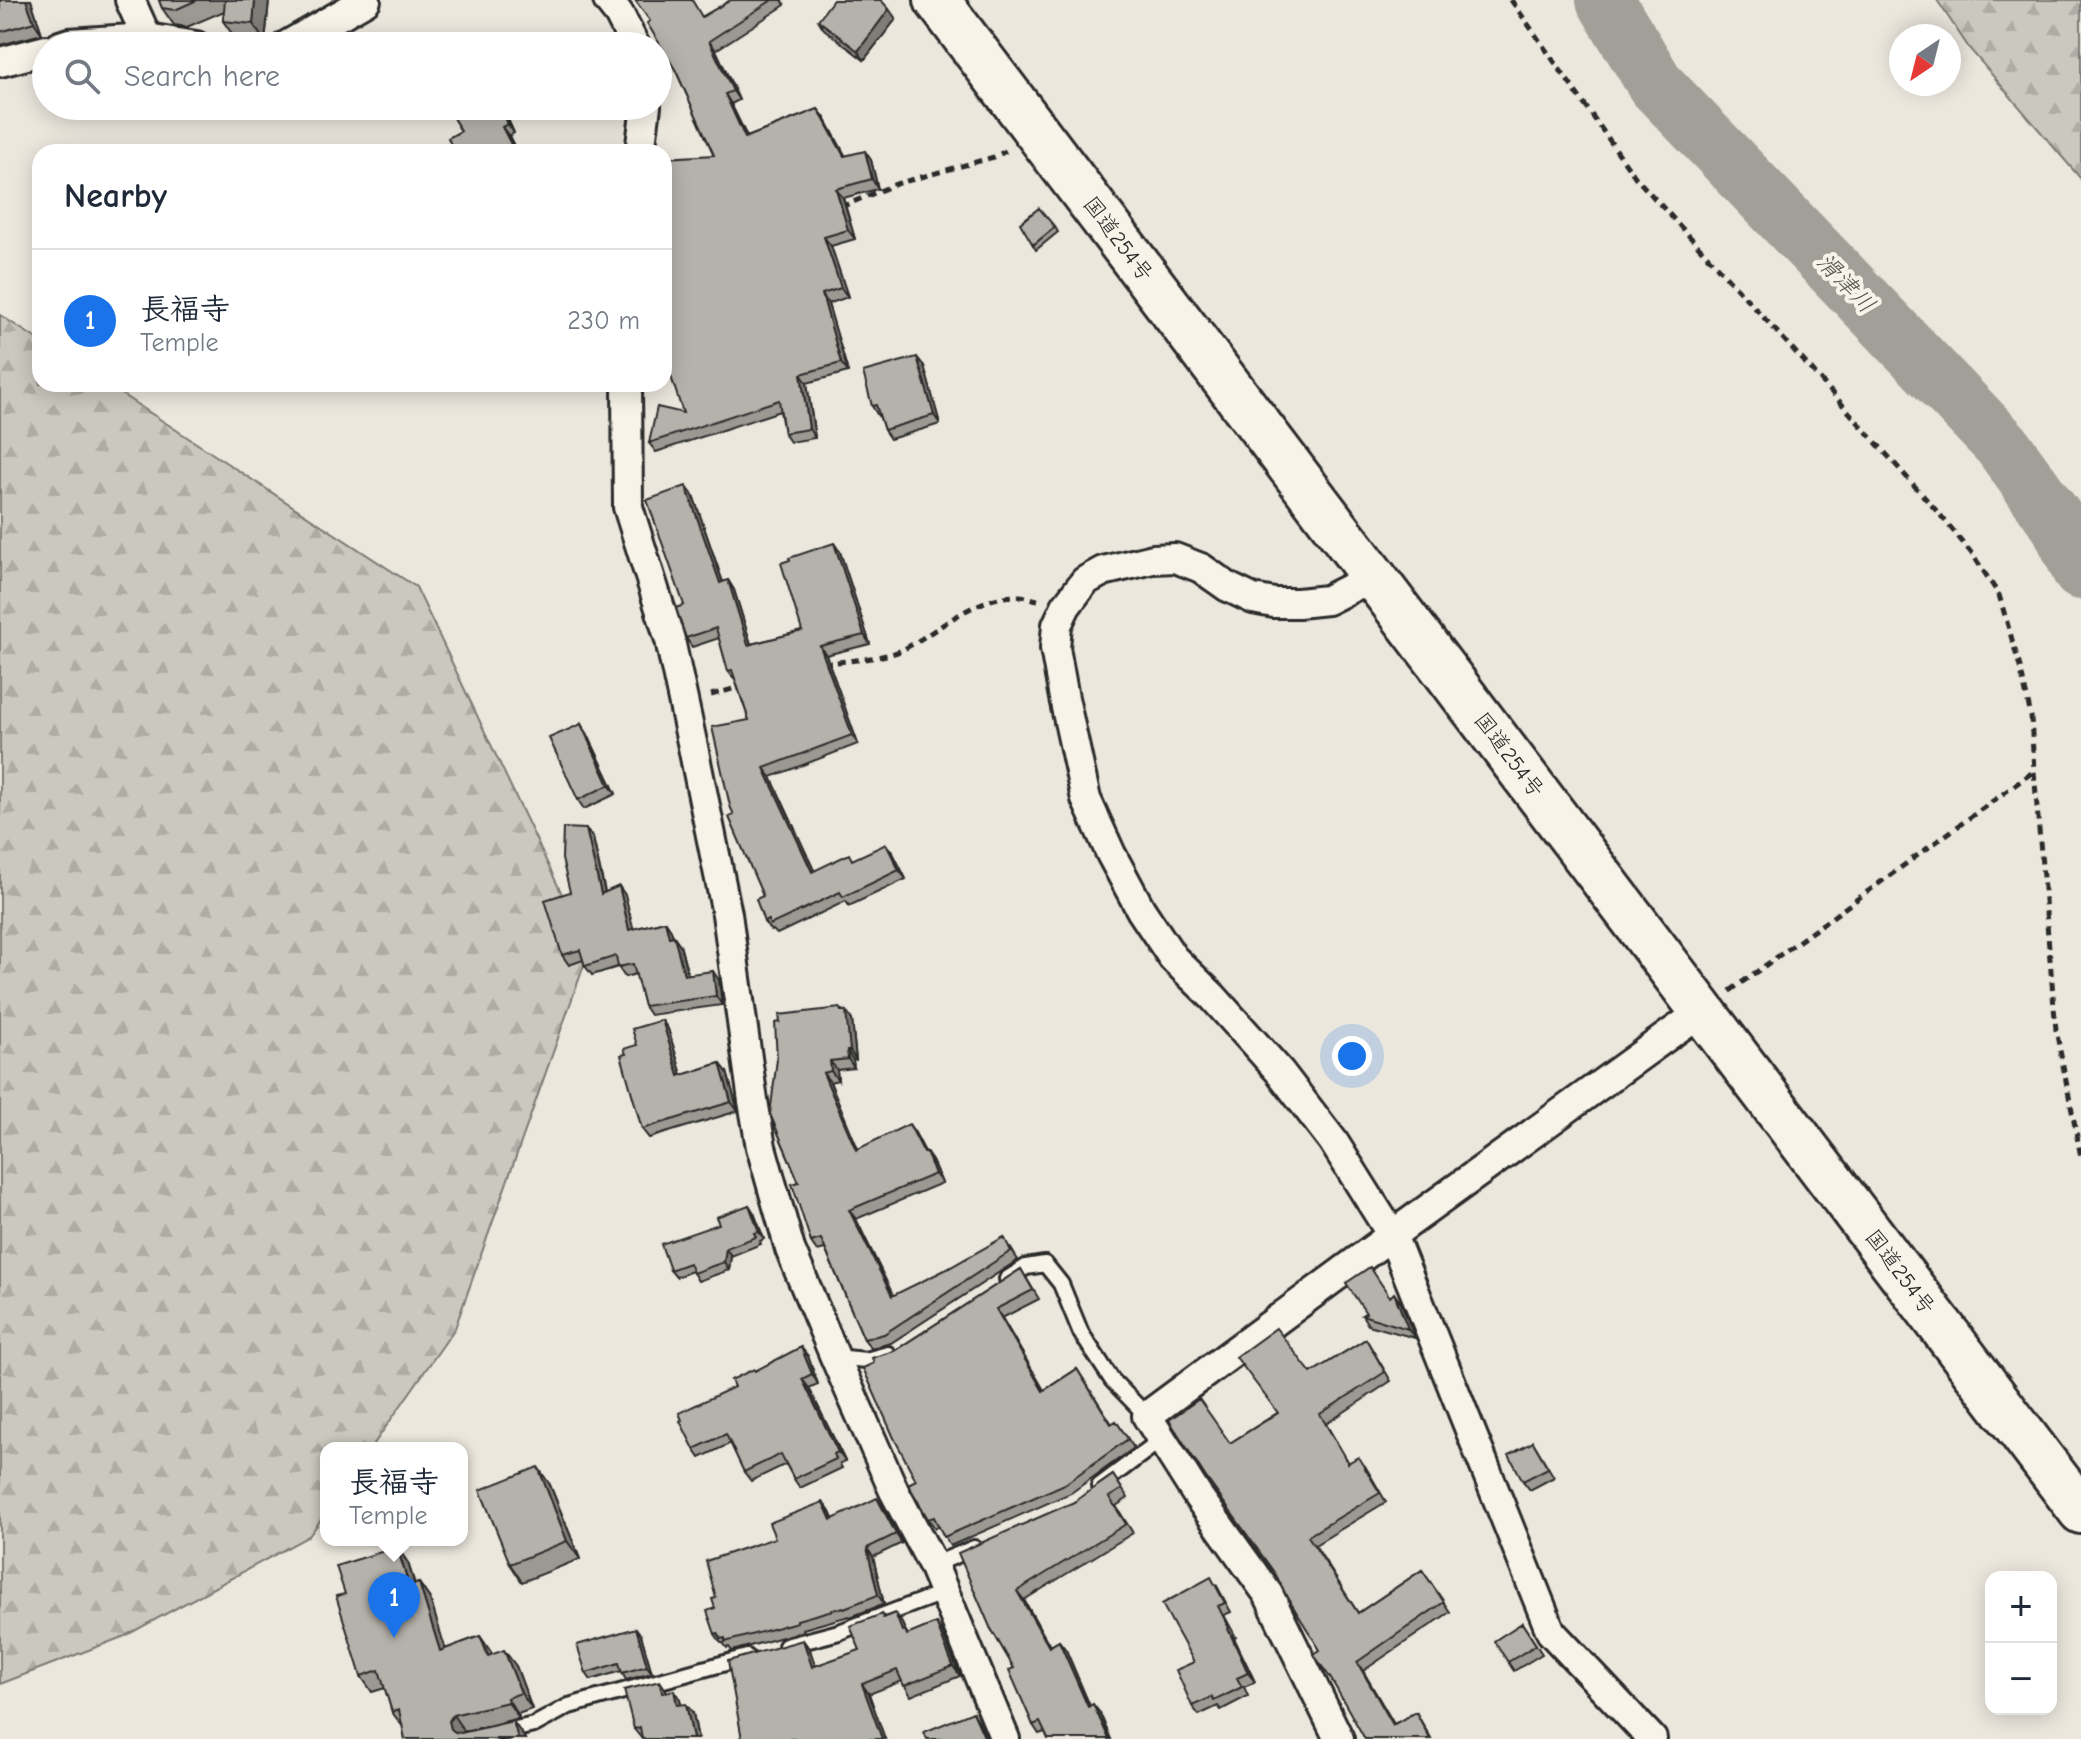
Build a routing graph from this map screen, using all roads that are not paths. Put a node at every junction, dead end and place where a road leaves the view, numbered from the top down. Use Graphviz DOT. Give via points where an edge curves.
graph roads {
  1 [pos="130,0"];
  2 [pos="366,0"];
  3 [pos="608,0"];
  4 [pos="937,0"];
  5 [pos="144,32"];
  6 [pos="310,32"];
  7 [pos="628,32"];
  8 [pos="32,54"];
  9 [pos="0,62"];
  10 [pos="644,120"];
  11 [pos="641,144"];
  12 [pos="627,392"];
  13 [pos="1374,576"];
  14 [pos="1702,1011"];
  15 [pos="1392,1235"];
  16 [pos="1000,1284"];
  17 [pos="895,1352"];
  18 [pos="835,1357"];
  19 [pos="1154,1428"];
  20 [pos="1088,1494"];
  21 [pos="2081,1511"];
  22 [pos="985,1543"];
  23 [pos="933,1565"];
  24 [pos="945,1592"];
  25 [pos="470,1739"];
  26 [pos="1005,1739"];
  27 [pos="1339,1739"];
  28 [pos="1652,1739"];
  1 -- 5 [label="street"];
  2 -- 6 [label="street"];
  3 -- 7 [label="street"];
  4 -- 13 [label="highway, 国道254号"];
  8 -- 9 [label="street"];
  10 -- 11 [label="street"];
  12 -- 18 [label="street" via="628,507 670,640 727,914 761,1147 790,1249"];
  13 -- 14 [label="highway, 国道254号"];
  13 -- 15 [label="street" via="1327,600 1274,603 1228,587 1187,561 1153,559 1085,581 1057,625 1055,648 1086,799 1141,910 1173,958 1280,1072 1333,1141"];
  14 -- 15 [label="street"];
  14 -- 21 [label="highway, 国道254号"];
  15 -- 19 [label="street"];
  15 -- 28 [label="street" via="1551,1632"];
  16 -- 19 [label="lane" via="1026,1267 1045,1264 1112,1380"];
  17 -- 18 [label="lane" via="866,1360"];
  18 -- 23 [label="street"];
  19 -- 20 [label="lane"];
  19 -- 27 [label="street" via="1268,1594"];
  22 -- 23 [label="lane"];
  23 -- 24 [label="street"];
  24 -- 25 [label="lane" via="839,1632 569,1706 534,1725"];
  24 -- 26 [label="street"];
}
